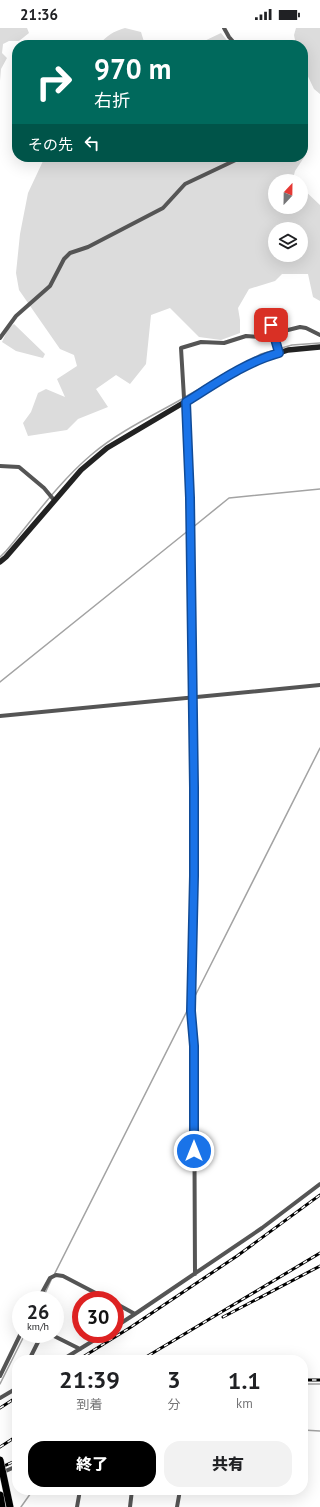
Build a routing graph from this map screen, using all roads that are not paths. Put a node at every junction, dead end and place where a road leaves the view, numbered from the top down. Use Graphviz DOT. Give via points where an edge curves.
graph roads {
  1 [pos="224,28"];
  2 [pos="232,40"];
  3 [pos="231,162"];
  4 [pos="265,321"];
  5 [pos="273,334"];
  6 [pos="320,334"];
  7 [pos="0,338"];
  8 [pos="320,347"];
  9 [pos="279,353"];
  10 [pos="186,402"];
  11 [pos="0,466"];
  12 [pos="54,500"];
  13 [pos="0,562"];
  14 [pos="320,685"];
  15 [pos="192,698"];
  16 [pos="0,716"];
  17 [pos="320,1184"];
  18 [pos="195,1274"];
  19 [pos="43,1291"];
  20 [pos="92,1291"];
  21 [pos="124,1308"];
  22 [pos="135,1314"];
  23 [pos="124,1321"];
  24 [pos="64,1341"];
  25 [pos="16,1343"];
  26 [pos="38,1343"];
  27 [pos="90,1343"];
  28 [pos="80,1349"];
  29 [pos="32,1355"];
  30 [pos="70,1355"];
  31 [pos="2,1369"];
  32 [pos="0,1376"];
  33 [pos="12,1391"];
  34 [pos="0,1398"];
  35 [pos="0,1460"];
  36 [pos="12,1468"];
  37 [pos="0,1474"];
  38 [pos="0,1495"];
  39 [pos="79,1495"];
  40 [pos="131,1495"];
  41 [pos="179,1495"];
  42 [pos="0,1501"];
  43 [pos="2,1507"];
  44 [pos="11,1507"];
  45 [pos="77,1507"];
  46 [pos="130,1507"];
  47 [pos="177,1507"];
  1 -- 2 [label="street"];
  3 -- 7 [label="street" via="185,184 163,208 88,247 70,253 64,259 50,286 16,316"];
  4 -- 5 [label="street" via="270,323"];
  5 -- 6 [label="street" via="300,327"];
  5 -- 9 [label="street"];
  5 -- 10 [label="street" via="246,336 224,343 201,342 181,348"];
  8 -- 9 [label="street"];
  9 -- 10 [label="street" via="247,366"];
  10 -- 12 [label="street" via="107,448 80,470"];
  10 -- 15 [label="street" via="190,498"];
  11 -- 12 [label="street" via="19,467"];
  12 -- 13 [label="street"];
  14 -- 15 [label="street"];
  15 -- 16 [label="street"];
  15 -- 18 [label="street" via="194,876 191,1011 194,1046"];
  17 -- 18 [label="street"];
  18 -- 22 [label="street"];
  19 -- 20 [label="street" via="50,1278 56,1276 63,1276"];
  21 -- 22 [label="street"];
  22 -- 23 [label="street"];
  24 -- 28 [label="street"];
  25 -- 31 [label="street"];
  26 -- 29 [label="street"];
  27 -- 28 [label="street"];
  28 -- 30 [label="street"];
  31 -- 32 [label="street"];
  33 -- 34 [label="street"];
  35 -- 44 [label="highway, bridge"];
  36 -- 37 [label="street"];
  38 -- 43 [label="highway, bridge"];
  39 -- 45 [label="street"];
  40 -- 46 [label="street"];
  41 -- 47 [label="street"];
  42 -- 44 [label="street"];
}
